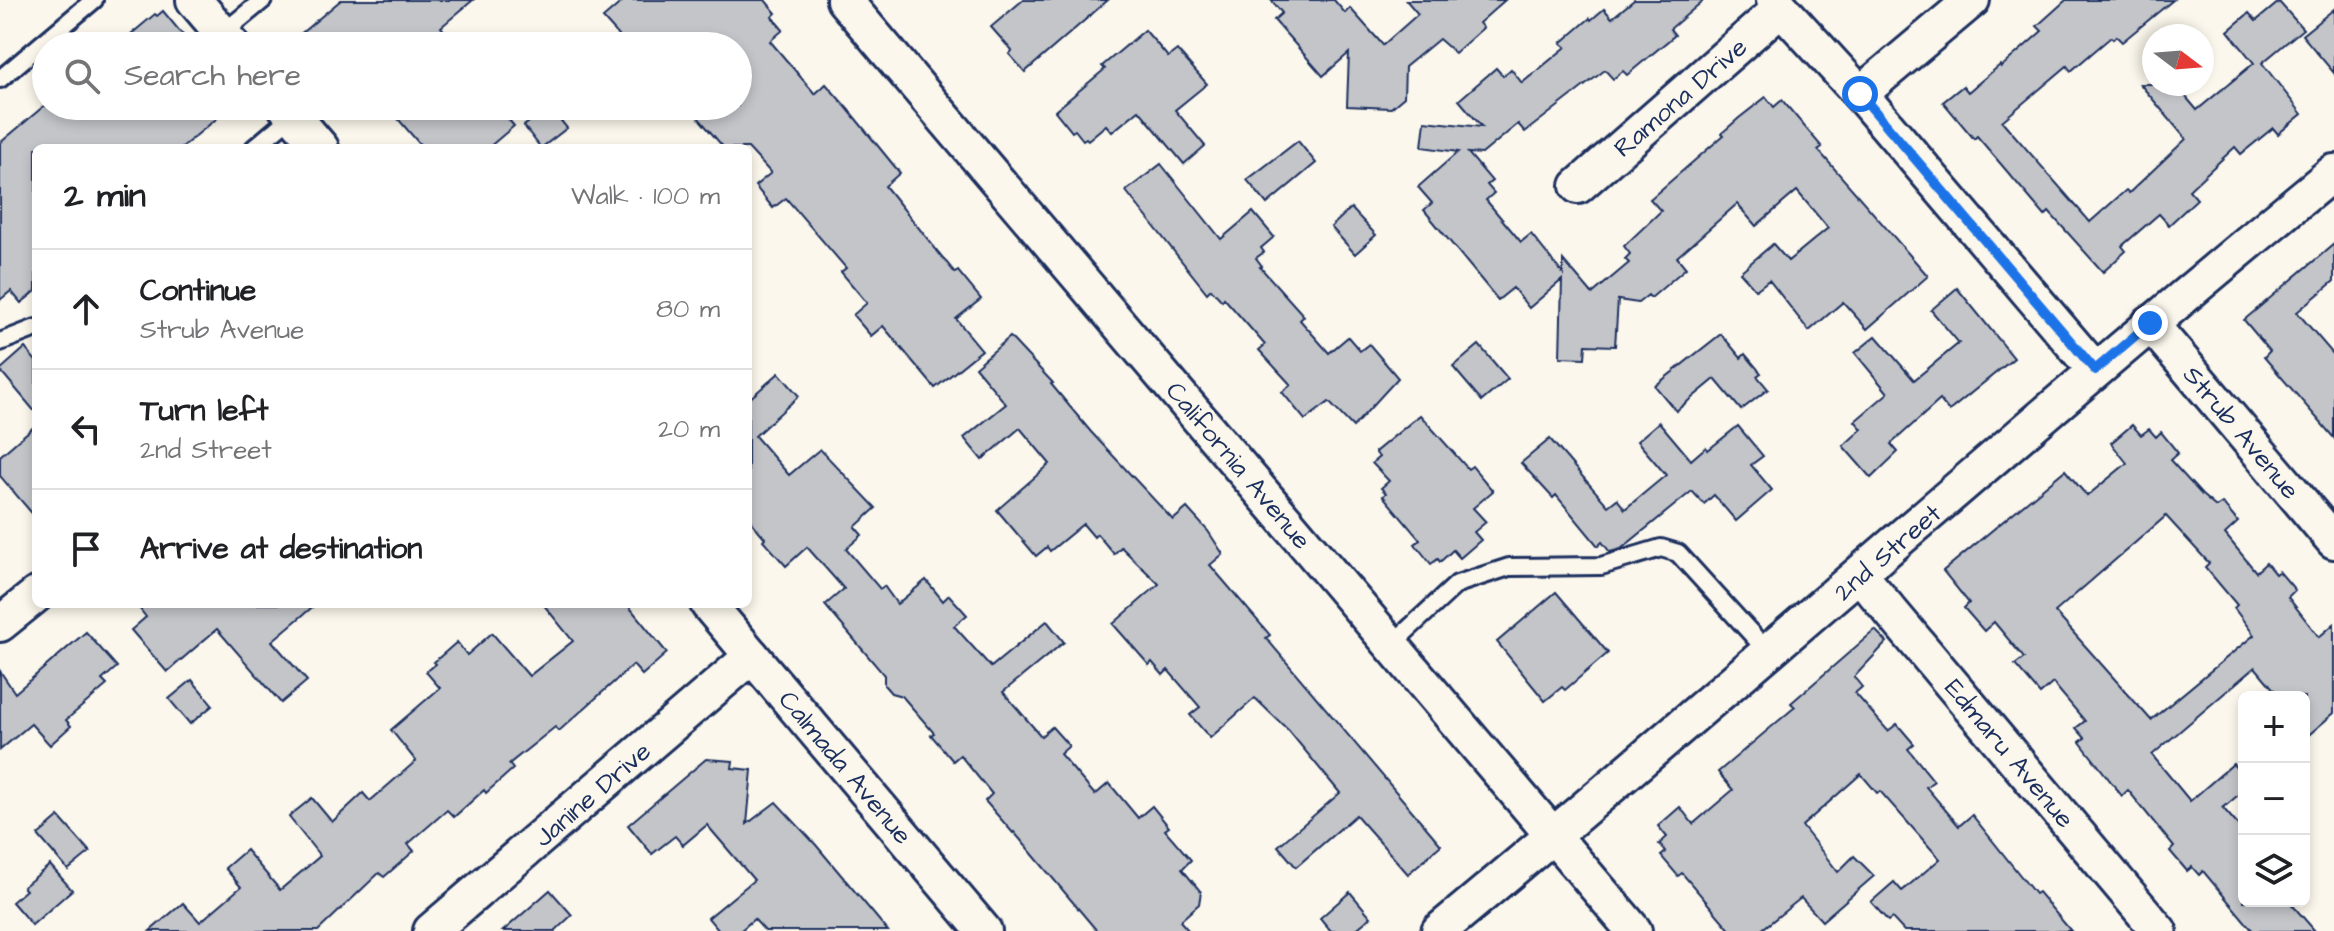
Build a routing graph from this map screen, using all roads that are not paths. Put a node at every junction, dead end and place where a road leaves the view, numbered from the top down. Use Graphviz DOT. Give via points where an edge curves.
graph roads {
  1 [pos="194,0"];
  2 [pos="263,0"];
  3 [pos="844,0"];
  4 [pos="1972,0"];
  5 [pos="85,3"];
  6 [pos="1778,4"];
  7 [pos="53,32"];
  8 [pos="221,32"];
  9 [pos="235,32"];
  10 [pos="32,50"];
  11 [pos="0,79"];
  12 [pos="1860,94"];
  13 [pos="280,120"];
  14 [pos="297,120"];
  15 [pos="258,144"];
  16 [pos="318,144"];
  17 [pos="2334,172"];
  18 [pos="1578,186"];
  19 [pos="2150,323"];
  20 [pos="32,330"];
  21 [pos="0,342"];
  22 [pos="2095,370"];
  23 [pos="2334,541"];
  24 [pos="1860,575"];
  25 [pos="32,598"];
  26 [pos="711,608"];
  27 [pos="0,624"];
  28 [pos="1391,645"];
  29 [pos="1769,653"];
  30 [pos="752,656"];
  31 [pos="1553,836"];
  32 [pos="431,931"];
  33 [pos="984,931"];
  34 [pos="1439,931"];
  35 [pos="1634,931"];
  36 [pos="2159,931"];
  1 -- 8 [label="street"];
  2 -- 9 [label="lane"];
  3 -- 28 [label="street, California Avenue"];
  4 -- 12 [label="street"];
  5 -- 7 [label="lane"];
  6 -- 12 [label="street"];
  6 -- 18 [label="street, Ramona Drive"];
  10 -- 11 [label="lane"];
  12 -- 22 [label="street"];
  13 -- 15 [label="lane"];
  14 -- 16 [label="street"];
  17 -- 19 [label="street, 2nd Street"];
  19 -- 22 [label="street, 2nd Street"];
  19 -- 23 [label="street, Strub Avenue"];
  20 -- 21 [label="lane"];
  22 -- 24 [label="street, 2nd Street"];
  24 -- 29 [label="street, 2nd Street"];
  24 -- 36 [label="street, Edmaru Avenue"];
  25 -- 27 [label="street"];
  26 -- 30 [label="street, Calmada Avenue"];
  28 -- 29 [label="lane" via="1457,584 1509,567 1601,566 1661,548 1678,553"];
  28 -- 31 [label="street, California Avenue"];
  29 -- 31 [label="street, 2nd Street"];
  30 -- 32 [label="street, Janine Drive"];
  30 -- 33 [label="street, Calmada Avenue"];
  31 -- 34 [label="street, 2nd Street"];
  31 -- 35 [label="street, California Avenue"];
}
